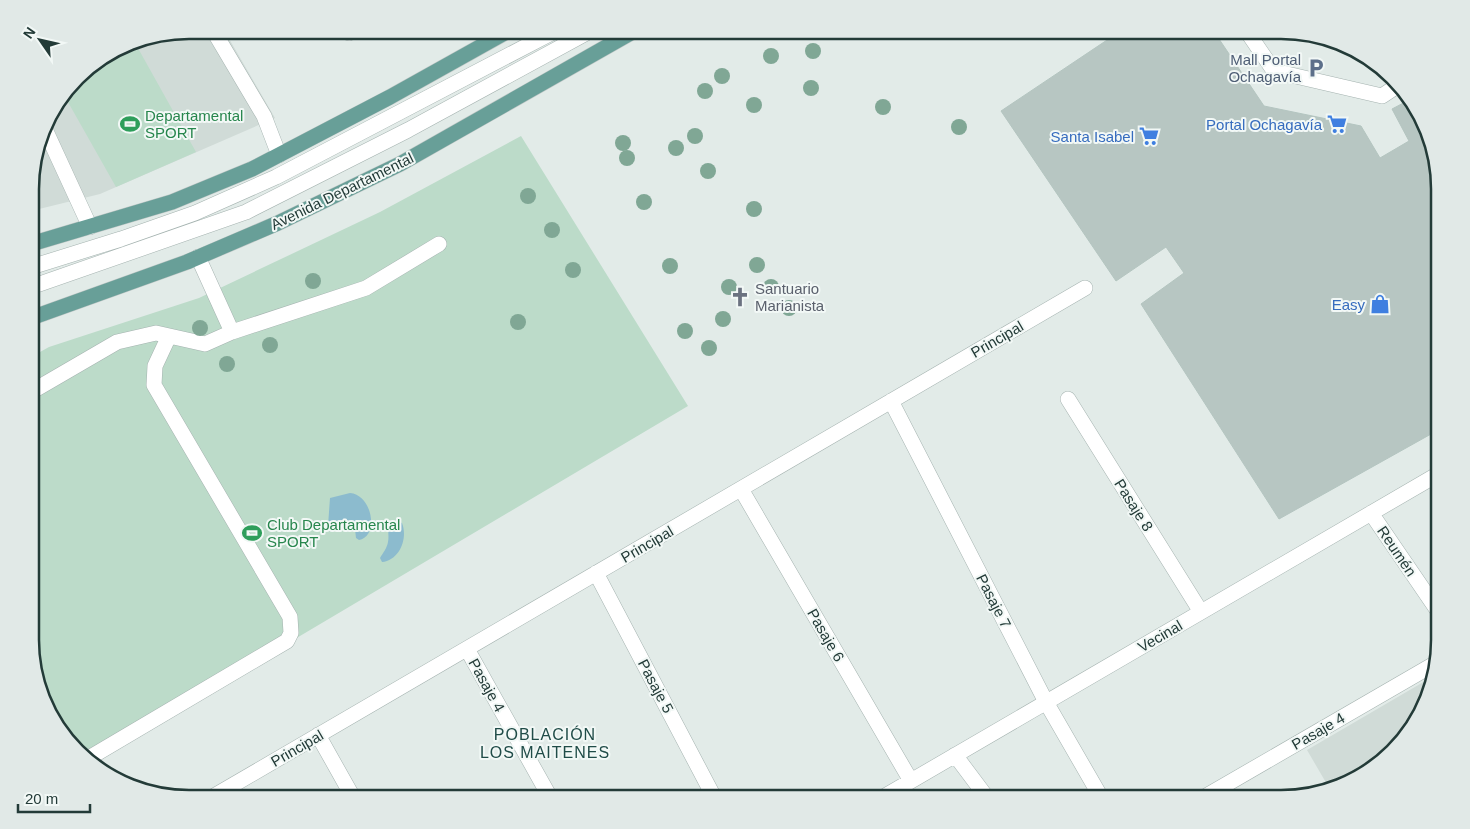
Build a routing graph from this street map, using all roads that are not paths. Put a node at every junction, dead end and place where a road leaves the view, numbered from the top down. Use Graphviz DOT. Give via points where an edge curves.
graph roads {
  1 [pos="217,39"];
  2 [pos="494,39"];
  3 [pos="540,39"];
  4 [pos="575,39"];
  5 [pos="620,39"];
  6 [pos="1252,39"];
  7 [pos="1393,89"];
  8 [pos="48,137"];
  9 [pos="279,155"];
  10 [pos="90,227"];
  11 [pos="39,242"];
  12 [pos="439,244"];
  13 [pos="198,257"];
  14 [pos="39,265"];
  15 [pos="39,284"];
  16 [pos="1085,288"];
  17 [pos="39,315"];
  18 [pos="232,332"];
  19 [pos="169,336"];
  20 [pos="39,387"];
  21 [pos="1068,398"];
  22 [pos="891,401"];
  23 [pos="1431,478"];
  24 [pos="741,489"];
  25 [pos="1371,513"];
  26 [pos="596,573"];
  27 [pos="1431,601"];
  28 [pos="1201,612"];
  29 [pos="467,649"];
  30 [pos="1428,666"];
  31 [pos="1046,702"];
  32 [pos="318,735"];
  33 [pos="93,755"];
  34 [pos="955,755"];
  35 [pos="911,781"];
  36 [pos="224,790"];
  37 [pos="349,790"];
  38 [pos="546,790"];
  39 [pos="710,790"];
  40 [pos="896,790"];
  41 [pos="981,790"];
  42 [pos="1097,790"];
  43 [pos="1216,790"];
  1 -- 9 [label="street" via="264,116"];
  2 -- 9 [label="main road"];
  3 -- 14 [label="street" via="276,177 195,213"];
  4 -- 15 [label="street" via="408,130 246,212"];
  5 -- 13 [label="main road, Avenida Departamental" via="400,164 278,224"];
  6 -- 7 [label="street" via="1274,71 1382,96"];
  8 -- 10 [label="street"];
  9 -- 10 [label="main road" via="172,202"];
  10 -- 11 [label="main road"];
  12 -- 18 [label="street" via="366,288"];
  13 -- 17 [label="main road, Avenida Departamental"];
  13 -- 18 [label="street"];
  16 -- 22 [label="street, Principal"];
  18 -- 19 [label="street" via="205,344"];
  19 -- 20 [label="street" via="156,333 117,342"];
  19 -- 33 [label="street" via="155,366 154,385 290,617 291,633 287,641"];
  21 -- 28 [label="street, Pasaje 8"];
  22 -- 24 [label="street, Principal"];
  22 -- 31 [label="street, Pasaje 7"];
  23 -- 25 [label="street, Vecinal"];
  24 -- 26 [label="street, Principal"];
  24 -- 35 [label="street, Pasaje 6"];
  25 -- 27 [label="street, Reumén"];
  25 -- 28 [label="street, Vecinal"];
  26 -- 29 [label="street, Principal"];
  26 -- 39 [label="street, Pasaje 5"];
  28 -- 31 [label="street, Vecinal"];
  29 -- 32 [label="street, Principal"];
  29 -- 38 [label="street, Pasaje 4"];
  30 -- 43 [label="street, Pasaje 4"];
  31 -- 34 [label="street, Vecinal"];
  31 -- 42 [label="street, Pasaje 7"];
  32 -- 36 [label="street, Principal"];
  32 -- 37 [label="street"];
  34 -- 35 [label="street, Vecinal"];
  34 -- 41 [label="street"];
  35 -- 40 [label="street, Vecinal"];
}
